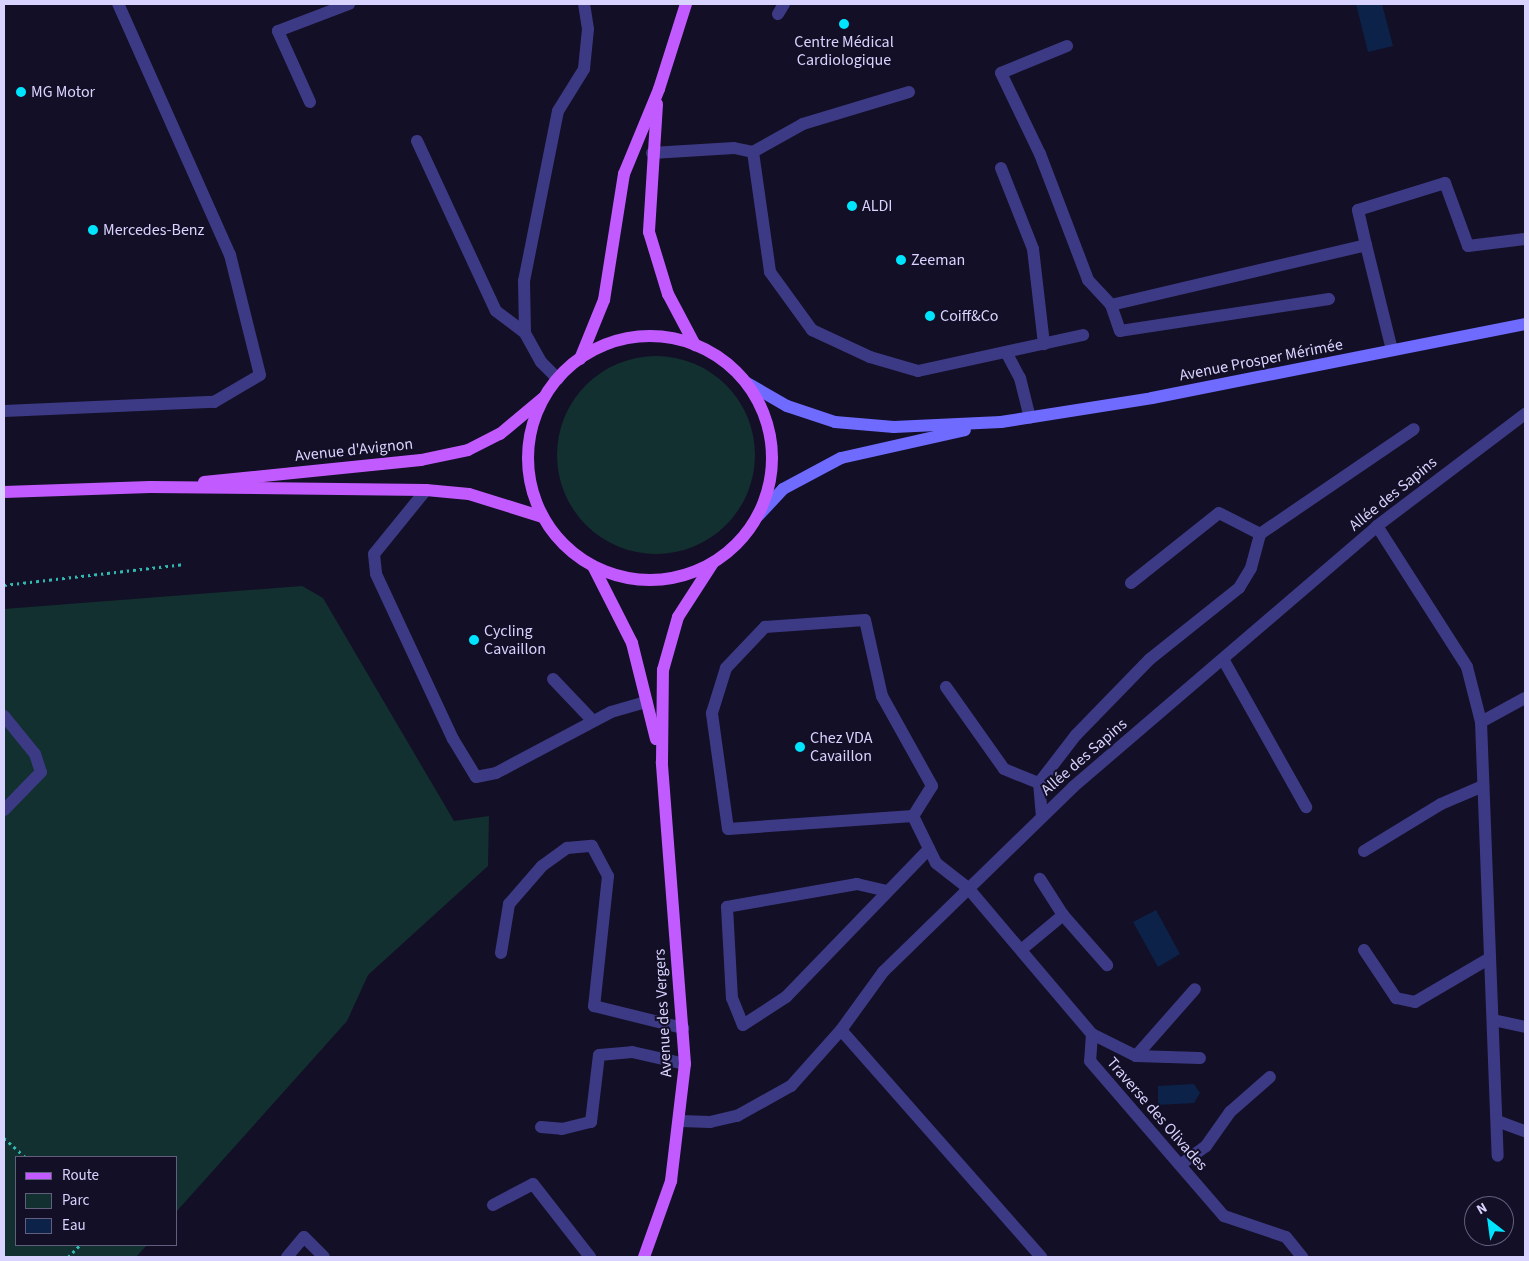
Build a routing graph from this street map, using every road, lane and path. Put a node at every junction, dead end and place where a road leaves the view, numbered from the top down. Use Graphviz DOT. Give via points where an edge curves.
graph roads {
  1 [pos="118,4"];
  2 [pos="349,4"];
  3 [pos="584,4"];
  4 [pos="686,4"];
  5 [pos="1067,46"];
  6 [pos="659,89"];
  7 [pos="909,92"];
  8 [pos="310,102"];
  9 [pos="417,141"];
  10 [pos="753,152"];
  11 [pos="652,153"];
  12 [pos="1001,168"];
  13 [pos="1525,239"];
  14 [pos="1366,244"];
  15 [pos="1329,299"];
  16 [pos="1111,305"];
  17 [pos="1525,324"];
  18 [pos="525,333"];
  19 [pos="1083,335"];
  20 [pos="1044,344"];
  21 [pos="695,345"];
  22 [pos="1392,350"];
  23 [pos="1006,352"];
  24 [pos="580,359"];
  25 [pos="558,378"];
  26 [pos="747,383"];
  27 [pos="545,397"];
  28 [pos="4,411"];
  29 [pos="1525,414"];
  30 [pos="1030,418"];
  31 [pos="1001,422"];
  32 [pos="1414,429"];
  33 [pos="150,487"];
  34 [pos="426,490"];
  35 [pos="4,492"];
  36 [pos="758,516"];
  37 [pos="543,517"];
  38 [pos="1377,526"];
  39 [pos="1260,534"];
  40 [pos="713,563"];
  41 [pos="185,564"];
  42 [pos="592,566"];
  43 [pos="1131,583"];
  44 [pos="4,585"];
  45 [pos="1223,659"];
  46 [pos="553,680"];
  47 [pos="946,687"];
  48 [pos="1525,698"];
  49 [pos="647,702"];
  50 [pos="4,716"];
  51 [pos="593,721"];
  52 [pos="1481,722"];
  53 [pos="662,762"];
  54 [pos="1039,783"];
  55 [pos="1483,786"];
  56 [pos="1306,807"];
  57 [pos="4,810"];
  58 [pos="913,816"];
  59 [pos="1042,817"];
  60 [pos="929,849"];
  61 [pos="1364,850"];
  62 [pos="1040,879"];
  63 [pos="968,888"];
  64 [pos="887,891"];
  65 [pos="1063,915"];
  66 [pos="1021,950"];
  67 [pos="1364,950"];
  68 [pos="501,953"];
  69 [pos="1490,958"];
  70 [pos="1107,965"];
  71 [pos="1195,989"];
  72 [pos="1493,1020"];
  73 [pos="1525,1027"];
  74 [pos="683,1028"];
  75 [pos="841,1030"];
  76 [pos="1092,1034"];
  77 [pos="1136,1056"];
  78 [pos="1200,1058"];
  79 [pos="685,1064"];
  80 [pos="1270,1077"];
  81 [pos="681,1121"];
  82 [pos="1497,1122"];
  83 [pos="541,1127"];
  84 [pos="1525,1131"];
  85 [pos="4,1138"];
  86 [pos="24,1156"];
  87 [pos="1498,1156"];
  88 [pos="1180,1165"];
  89 [pos="493,1205"];
  90 [pos="79,1246"];
  91 [pos="68,1257"];
  92 [pos="287,1257"];
  93 [pos="324,1257"];
  94 [pos="590,1257"];
  95 [pos="644,1257"];
  96 [pos="1042,1257"];
  97 [pos="1302,1257"];
  1 -- 28 [label="street" via="230,255 260,375 214,402"];
  2 -- 8 [label="street" via="278,31"];
  3 -- 18 [label="street" via="588,29 584,69 558,111 524,281"];
  4 -- 6 [label="main road"];
  5 -- 16 [label="street" via="1001,73 1040,154 1088,280"];
  6 -- 11 [label="main road"];
  6 -- 24 [label="main road" via="624,174 604,300"];
  7 -- 10 [label="street" via="803,124"];
  9 -- 18 [label="street" via="496,311"];
  10 -- 11 [label="street" via="734,148"];
  10 -- 23 [label="street" via="770,272 812,330 870,357 918,371"];
  11 -- 21 [label="main road" via="649,232 668,294"];
  12 -- 20 [label="street" via="1033,249"];
  13 -- 14 [label="street" via="1468,246 1445,183 1358,210"];
  14 -- 16 [label="street"];
  14 -- 22 [label="street"];
  15 -- 16 [label="street" via="1120,331"];
  17 -- 22 [label="main road, Avenue Prosper Mérimée"];
  18 -- 25 [label="street" via="541,362"];
  19 -- 20 [label="street"];
  20 -- 23 [label="street"];
  21 -- 24 [label="main road" via="672,338 632,338 601,347"];
  21 -- 26 [label="main road" via="715,354"];
  22 -- 30 [label="main road, Avenue Prosper Mérimée"];
  23 -- 30 [label="street" via="1020,378"];
  24 -- 25 [label="main road"];
  25 -- 27 [label="main road"];
  26 -- 31 [label="main road, Avenue Prosper Mérimée" via="787,406 835,422 894,427"];
  26 -- 36 [label="main road" via="762,410 772,447 767,494"];
  27 -- 33 [label="main road, Avenue d'Avignon" via="500,434 468,450 421,460"];
  27 -- 37 [label="main road" via="529,444 533,494"];
  29 -- 38 [label="street, Allée des Sapins"];
  30 -- 31 [label="main road, Avenue Prosper Mérimée"];
  31 -- 36 [label="main road, Avenue Prosper Mérimée" via="841,458 783,489"];
  32 -- 39 [label="street"];
  33 -- 34 [label="main road, Avenue d'Avignon"];
  33 -- 35 [label="main road, Avenue d'Avignon"];
  34 -- 37 [label="main road, Avenue d'Avignon" via="469,494"];
  34 -- 51 [label="street" via="374,554 376,574 453,739 476,776 496,773"];
  36 -- 40 [label="main road" via="746,534"];
  37 -- 42 [label="main road" via="562,542"];
  38 -- 45 [label="street, Allée des Sapins"];
  38 -- 52 [label="street" via="1467,667"];
  39 -- 43 [label="street" via="1219,514"];
  39 -- 54 [label="street" via="1251,568 1239,588 1150,659 1076,735"];
  40 -- 42 [label="main road" via="691,574 641,580"];
  40 -- 53 [label="main road, Avenue des Vergers" via="678,617 669,642 661,702"];
  41 -- 44 [label="path"];
  42 -- 49 [label="main road, Avenue des Vergers" via="632,643"];
  45 -- 56 [label="street"];
  45 -- 59 [label="street, Allée des Sapins"];
  46 -- 51 [label="street"];
  47 -- 54 [label="street" via="1004,769"];
  48 -- 52 [label="street"];
  49 -- 51 [label="street"];
  49 -- 53 [label="main road, Avenue des Vergers"];
  50 -- 57 [label="street" via="35,754 41,772"];
  52 -- 55 [label="street"];
  53 -- 74 [label="main road, Avenue des Vergers"];
  54 -- 59 [label="street"];
  55 -- 61 [label="street" via="1441,804"];
  55 -- 69 [label="street"];
  58 -- 58 [label="street" via="932,786 882,696 865,620 765,627 726,668 712,713 728,829"];
  58 -- 60 [label="street"];
  59 -- 63 [label="street, Allée des Sapins"];
  60 -- 63 [label="street" via="936,863"];
  60 -- 64 [label="street"];
  62 -- 65 [label="street"];
  63 -- 66 [label="street"];
  63 -- 75 [label="street, Allée des Sapins" via="883,972"];
  64 -- 64 [label="street" via="786,997 743,1025 732,998 727,907 857,884"];
  65 -- 66 [label="street"];
  65 -- 70 [label="street"];
  66 -- 76 [label="street"];
  67 -- 69 [label="street" via="1396,998 1416,1002"];
  68 -- 74 [label="street" via="509,904 542,866 567,848 592,846 608,876 594,1006"];
  69 -- 72 [label="street"];
  71 -- 77 [label="street"];
  72 -- 73 [label="street"];
  72 -- 82 [label="street"];
  74 -- 79 [label="main road, Avenue des Vergers"];
  75 -- 81 [label="street, Allée des Sapins" via="792,1086 759,1106 710,1122"];
  75 -- 96 [label="street"];
  76 -- 77 [label="street"];
  76 -- 88 [label="street, Traverse des Olivades" via="1090,1061"];
  77 -- 78 [label="street"];
  79 -- 81 [label="main road, Avenue des Vergers"];
  79 -- 83 [label="street" via="632,1052 599,1055 591,1122 562,1129"];
  80 -- 88 [label="street" via="1230,1112 1206,1146"];
  81 -- 95 [label="main road, Avenue des Vergers" via="670,1181"];
  82 -- 84 [label="street"];
  82 -- 87 [label="street"];
  85 -- 86 [label="path"];
  88 -- 97 [label="street, Traverse des Olivades" via="1224,1216 1286,1238"];
  89 -- 94 [label="street" via="533,1184"];
  90 -- 91 [label="path"];
  92 -- 93 [label="street" via="304,1237"];
}
